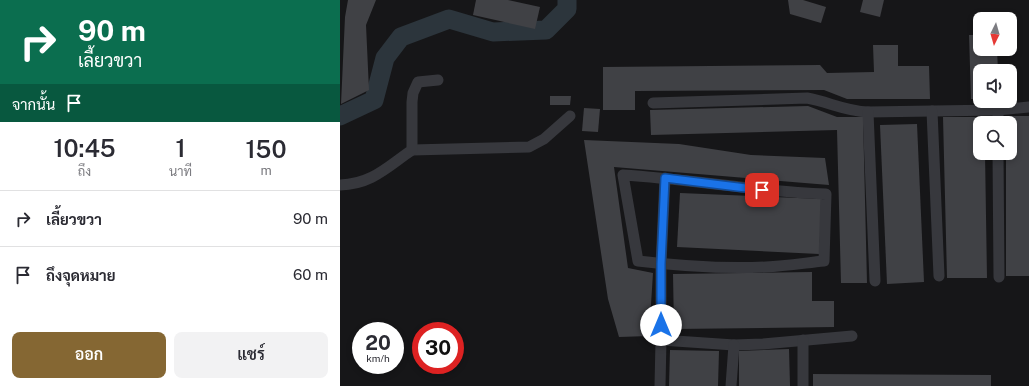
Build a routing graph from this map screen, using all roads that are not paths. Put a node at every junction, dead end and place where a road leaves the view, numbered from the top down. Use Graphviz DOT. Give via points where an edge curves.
graph roads {
  1 [pos="438,80"];
  2 [pos="653,103"];
  3 [pos="1029,107"];
  4 [pos="998,110"];
  5 [pos="932,111"];
  6 [pos="868,112"];
  7 [pos="570,116"];
  8 [pos="998,116"];
  9 [pos="412,150"];
  10 [pos="998,160"];
  11 [pos="665,178"];
  12 [pos="340,185"];
  13 [pos="661,264"];
  14 [pos="938,276"];
  15 [pos="999,277"];
  16 [pos="875,281"];
  17 [pos="852,336"];
  18 [pos="661,340"];
  19 [pos="803,340"];
  20 [pos="734,345"];
  21 [pos="660,386"];
  22 [pos="731,386"];
  23 [pos="803,386"];
  1 -- 9 [label="street" via="418,82 413,93"];
  2 -- 6 [label="street" via="808,98 849,110"];
  3 -- 4 [label="street"];
  4 -- 5 [label="street"];
  4 -- 8 [label="street"];
  5 -- 6 [label="street"];
  5 -- 14 [label="street"];
  6 -- 16 [label="street"];
  7 -- 9 [label="street" via="544,139 529,147"];
  9 -- 12 [label="street" via="372,179 352,185"];
  10 -- 15 [label="street"];
  11 -- 13 [label="street"];
  11 -- 13 [label="street" via="623,175 638,261"];
  11 -- 13 [label="street" via="747,189 826,194 824,261 766,266"];
  13 -- 18 [label="street"];
  17 -- 19 [label="street"];
  18 -- 20 [label="street"];
  18 -- 21 [label="street"];
  19 -- 20 [label="street"];
  19 -- 23 [label="street"];
  20 -- 22 [label="street"];
}
